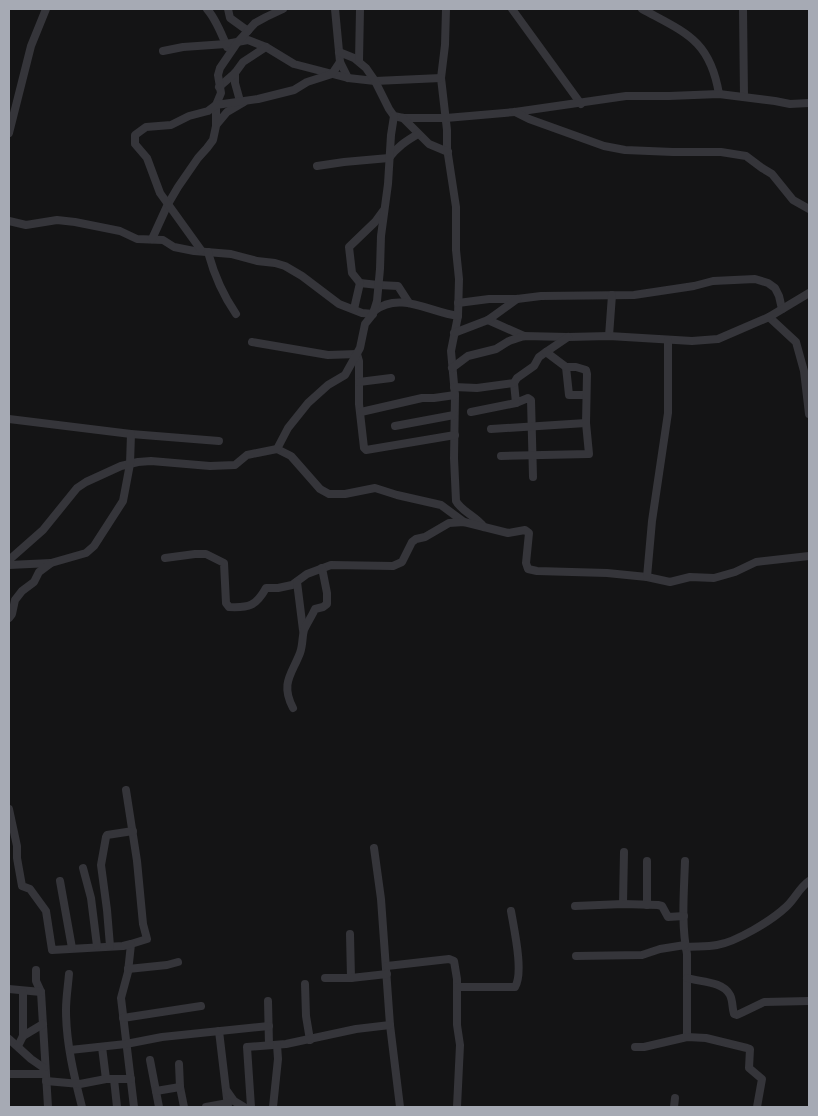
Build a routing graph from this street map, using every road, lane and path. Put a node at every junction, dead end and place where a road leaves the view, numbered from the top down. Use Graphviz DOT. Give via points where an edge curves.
graph roads {
  1 [pos="46,9"];
  2 [pos="207,9"];
  3 [pos="228,9"];
  4 [pos="283,9"];
  5 [pos="335,9"];
  6 [pos="360,9"];
  7 [pos="446,9"];
  8 [pos="512,9"];
  9 [pos="642,9"];
  10 [pos="743,9"];
  11 [pos="245,37"];
  12 [pos="226,44"];
  13 [pos="266,47"];
  14 [pos="163,51"];
  15 [pos="339,52"];
  16 [pos="230,54"];
  17 [pos="359,61"];
  18 [pos="340,62"];
  19 [pos="235,73"];
  20 [pos="332,74"];
  21 [pos="348,78"];
  22 [pos="441,78"];
  23 [pos="375,81"];
  24 [pos="220,90"];
  25 [pos="719,94"];
  26 [pos="744,97"];
  27 [pos="243,101"];
  28 [pos="230,102"];
  29 [pos="809,103"];
  30 [pos="581,104"];
  31 [pos="216,105"];
  32 [pos="515,112"];
  33 [pos="394,116"];
  34 [pos="404,118"];
  35 [pos="446,118"];
  36 [pos="10,122"];
  37 [pos="216,126"];
  38 [pos="9,133"];
  39 [pos="418,134"];
  40 [pos="448,152"];
  41 [pos="389,158"];
  42 [pos="317,166"];
  43 [pos="168,204"];
  44 [pos="384,209"];
  45 [pos="809,209"];
  46 [pos="9,221"];
  47 [pos="152,239"];
  48 [pos="204,251"];
  49 [pos="360,283"];
  50 [pos="378,285"];
  51 [pos="809,293"];
  52 [pos="612,295"];
  53 [pos="517,299"];
  54 [pos="404,300"];
  55 [pos="458,303"];
  56 [pos="376,308"];
  57 [pos="782,309"];
  58 [pos="357,311"];
  59 [pos="236,314"];
  60 [pos="458,316"];
  61 [pos="769,317"];
  62 [pos="488,320"];
  63 [pos="454,333"];
  64 [pos="524,336"];
  65 [pos="608,336"];
  66 [pos="568,337"];
  67 [pos="668,340"];
  68 [pos="252,342"];
  69 [pos="546,352"];
  70 [pos="358,354"];
  71 [pos="566,367"];
  72 [pos="452,368"];
  73 [pos="391,378"];
  74 [pos="359,382"];
  75 [pos="514,383"];
  76 [pos="455,391"];
  77 [pos="586,396"];
  78 [pos="516,404"];
  79 [pos="360,412"];
  80 [pos="471,412"];
  81 [pos="809,414"];
  82 [pos="454,415"];
  83 [pos="9,419"];
  84 [pos="586,423"];
  85 [pos="395,426"];
  86 [pos="532,427"];
  87 [pos="491,429"];
  88 [pos="131,434"];
  89 [pos="455,435"];
  90 [pos="219,441"];
  91 [pos="277,449"];
  92 [pos="533,454"];
  93 [pos="501,456"];
  94 [pos="130,464"];
  95 [pos="533,477"];
  96 [pos="464,522"];
  97 [pos="484,527"];
  98 [pos="809,556"];
  99 [pos="165,558"];
  100 [pos="9,560"];
  101 [pos="51,563"];
  102 [pos="9,565"];
  103 [pos="322,568"];
  104 [pos="647,577"];
  105 [pos="297,582"];
  106 [pos="9,618"];
  107 [pos="304,631"];
  108 [pos="293,708"];
  109 [pos="126,790"];
  110 [pos="9,809"];
  111 [pos="133,831"];
  112 [pos="374,848"];
  113 [pos="624,852"];
  114 [pos="647,861"];
  115 [pos="685,861"];
  116 [pos="83,868"];
  117 [pos="60,881"];
  118 [pos="809,882"];
  119 [pos="623,904"];
  120 [pos="648,905"];
  121 [pos="575,906"];
  122 [pos="511,912"];
  123 [pos="684,916"];
  124 [pos="350,934"];
  125 [pos="130,944"];
  126 [pos="97,946"];
  127 [pos="110,946"];
  128 [pos="685,946"];
  129 [pos="72,948"];
  130 [pos="576,956"];
  131 [pos="178,962"];
  132 [pos="128,969"];
  133 [pos="36,970"];
  134 [pos="387,970"];
  135 [pos="70,974"];
  136 [pos="324,978"];
  137 [pos="351,978"];
  138 [pos="687,978"];
  139 [pos="305,984"];
  140 [pos="457,987"];
  141 [pos="9,989"];
  142 [pos="23,992"];
  143 [pos="41,992"];
  144 [pos="268,1000"];
  145 [pos="809,1001"];
  146 [pos="201,1006"];
  147 [pos="123,1018"];
  148 [pos="43,1024"];
  149 [pos="390,1025"];
  150 [pos="269,1026"];
  151 [pos="219,1031"];
  152 [pos="23,1036"];
  153 [pos="688,1038"];
  154 [pos="9,1039"];
  155 [pos="310,1040"];
  156 [pos="126,1044"];
  157 [pos="273,1045"];
  158 [pos="18,1046"];
  159 [pos="102,1047"];
  160 [pos="635,1047"];
  161 [pos="70,1050"];
  162 [pos="150,1060"];
  163 [pos="179,1064"];
  164 [pos="9,1074"];
  165 [pos="45,1074"];
  166 [pos="110,1079"];
  167 [pos="131,1079"];
  168 [pos="76,1084"];
  169 [pos="180,1087"];
  170 [pos="226,1090"];
  171 [pos="156,1091"];
  172 [pos="676,1098"];
  173 [pos="228,1105"];
  174 [pos="47,1107"];
  175 [pos="82,1107"];
  176 [pos="117,1107"];
  177 [pos="134,1107"];
  178 [pos="159,1107"];
  179 [pos="184,1107"];
  180 [pos="206,1107"];
  181 [pos="244,1107"];
  182 [pos="251,1107"];
  183 [pos="273,1107"];
  184 [pos="400,1107"];
  185 [pos="457,1107"];
  186 [pos="674,1107"];
  187 [pos="757,1107"];
  1 -- 36 [label="street" via="31,46"];
  2 -- 12 [label="street"];
  3 -- 11 [label="street"];
  4 -- 11 [label="street" via="266,17"];
  5 -- 15 [label="street"];
  6 -- 17 [label="street"];
  7 -- 22 [label="street"];
  8 -- 30 [label="street"];
  9 -- 25 [label="street" via="680,30 704,50 716,75"];
  10 -- 26 [label="street"];
  11 -- 12 [label="street"];
  11 -- 13 [label="street"];
  11 -- 16 [label="street"];
  12 -- 14 [label="street"];
  12 -- 16 [label="street"];
  13 -- 19 [label="street" via="243,62"];
  13 -- 20 [label="street" via="294,64"];
  15 -- 17 [label="street"];
  15 -- 18 [label="street"];
  16 -- 24 [label="street" via="219,71"];
  17 -- 23 [label="street"];
  18 -- 20 [label="street"];
  18 -- 21 [label="street"];
  19 -- 24 [label="street"];
  19 -- 27 [label="street"];
  20 -- 21 [label="street"];
  20 -- 27 [label="street" via="306,82 294,90"];
  21 -- 23 [label="street"];
  22 -- 23 [label="street"];
  22 -- 35 [label="street"];
  23 -- 33 [label="street"];
  24 -- 28 [label="street"];
  24 -- 31 [label="street"];
  25 -- 26 [label="street"];
  25 -- 30 [label="street" via="626,96"];
  26 -- 29 [label="street" via="790,104"];
  27 -- 28 [label="street"];
  27 -- 37 [label="street" via="227,112"];
  28 -- 31 [label="street"];
  30 -- 32 [label="street"];
  31 -- 37 [label="street"];
  31 -- 43 [label="street" via="171,125 146,127 135,135 135,144 147,158"];
  32 -- 35 [label="street"];
  32 -- 45 [label="street" via="604,146 746,156 772,174 792,200"];
  33 -- 34 [label="street"];
  33 -- 41 [label="street"];
  34 -- 35 [label="street"];
  34 -- 39 [label="street"];
  35 -- 40 [label="street"];
  36 -- 38 [label="street"];
  37 -- 43 [label="street" via="210,144"];
  39 -- 40 [label="street" via="428,144"];
  39 -- 41 [label="street"];
  40 -- 55 [label="street" via="456,206"];
  41 -- 42 [label="street"];
  41 -- 44 [label="street"];
  43 -- 47 [label="street"];
  43 -- 48 [label="street"];
  44 -- 49 [label="street" via="348,247 352,273"];
  44 -- 50 [label="street"];
  46 -- 47 [label="street" via="26,225 57,220 75,222 120,231 137,239"];
  47 -- 48 [label="street"];
  48 -- 58 [label="street" via="285,266 314,284 332,301"];
  48 -- 59 [label="street"];
  49 -- 50 [label="street"];
  49 -- 58 [label="street"];
  50 -- 54 [label="street" via="398,286"];
  50 -- 56 [label="street"];
  51 -- 57 [label="street"];
  52 -- 53 [label="street"];
  52 -- 57 [label="street" via="658,292 713,281 755,279 775,288"];
  52 -- 65 [label="street"];
  53 -- 55 [label="street"];
  53 -- 62 [label="street"];
  54 -- 56 [label="street"];
  54 -- 60 [label="street"];
  55 -- 60 [label="street"];
  56 -- 58 [label="street"];
  56 -- 70 [label="street" via="365,324"];
  57 -- 61 [label="street"];
  60 -- 63 [label="street"];
  61 -- 67 [label="street" via="718,339"];
  61 -- 81 [label="street" via="796,342 804,371"];
  62 -- 63 [label="street"];
  62 -- 64 [label="street"];
  63 -- 72 [label="street"];
  64 -- 66 [label="street"];
  64 -- 72 [label="street" via="496,349 468,356"];
  65 -- 66 [label="street"];
  65 -- 67 [label="street"];
  66 -- 69 [label="street"];
  67 -- 104 [label="street" via="668,413"];
  68 -- 70 [label="street" via="328,355"];
  69 -- 71 [label="street"];
  69 -- 75 [label="street"];
  70 -- 74 [label="street"];
  70 -- 91 [label="street" via="345,375 308,403 288,428"];
  71 -- 77 [label="street" via="570,395"];
  71 -- 77 [label="street" via="586,370"];
  72 -- 76 [label="street"];
  73 -- 74 [label="street"];
  74 -- 79 [label="street"];
  75 -- 76 [label="street"];
  75 -- 78 [label="street"];
  76 -- 79 [label="street"];
  76 -- 82 [label="street"];
  77 -- 84 [label="street"];
  78 -- 80 [label="street"];
  78 -- 86 [label="street" via="528,398 531,400"];
  79 -- 89 [label="street" via="366,450"];
  82 -- 85 [label="street"];
  82 -- 89 [label="street"];
  83 -- 88 [label="street"];
  84 -- 86 [label="street"];
  84 -- 92 [label="street" via="589,454"];
  86 -- 87 [label="street"];
  86 -- 92 [label="street"];
  88 -- 90 [label="street"];
  88 -- 94 [label="street"];
  89 -- 97 [label="street" via="456,501"];
  91 -- 94 [label="street" via="246,455 235,465 151,461"];
  91 -- 96 [label="street" via="291,456 320,489 329,494 375,488 441,505"];
  92 -- 93 [label="street"];
  92 -- 95 [label="street"];
  94 -- 100 [label="street" via="77,488 43,530"];
  94 -- 101 [label="street" via="123,501 94,546 86,553"];
  96 -- 97 [label="street"];
  96 -- 103 [label="street" via="449,523 416,539 402,562 393,566 338,564"];
  97 -- 104 [label="street" via="508,533 525,530 529,533 528,569"];
  98 -- 104 [label="street" via="756,562 714,578 690,577 670,582"];
  99 -- 105 [label="street" via="206,554 224,563 226,603 229,607 253,605 266,588"];
  101 -- 102 [label="street"];
  101 -- 106 [label="street" via="15,600"];
  103 -- 105 [label="street"];
  103 -- 107 [label="street" via="327,604 315,609"];
  105 -- 107 [label="street"];
  107 -- 108 [label="street" via="300,654 288,681 289,701"];
  109 -- 111 [label="street"];
  110 -- 129 [label="street" via="22,886 30,889 46,911 52,950"];
  111 -- 125 [label="street" via="147,939"];
  111 -- 127 [label="street" via="106,837 101,865"];
  112 -- 134 [label="street"];
  113 -- 119 [label="street"];
  114 -- 120 [label="street"];
  115 -- 123 [label="street"];
  116 -- 126 [label="street" via="94,915"];
  117 -- 129 [label="street"];
  118 -- 128 [label="street" via="786,907 741,936 716,945"];
  119 -- 120 [label="street"];
  119 -- 121 [label="street"];
  120 -- 123 [label="street" via="662,906 668,917"];
  122 -- 140 [label="street" via="518,960 515,987"];
  123 -- 128 [label="street"];
  124 -- 137 [label="street"];
  125 -- 127 [label="street"];
  125 -- 132 [label="street"];
  126 -- 127 [label="street"];
  126 -- 129 [label="street"];
  128 -- 130 [label="street" via="642,954"];
  128 -- 138 [label="street"];
  131 -- 132 [label="street" via="168,966"];
  132 -- 147 [label="street" via="121,998"];
  133 -- 143 [label="street"];
  134 -- 137 [label="street"];
  134 -- 140 [label="street" via="452,959"];
  134 -- 149 [label="street"];
  135 -- 161 [label="street" via="66,1010"];
  136 -- 137 [label="street"];
  138 -- 145 [label="street" via="723,987 731,996 733,1012 737,1015 764,1002"];
  138 -- 153 [label="street"];
  139 -- 155 [label="street"];
  140 -- 185 [label="street" via="460,1045"];
  141 -- 142 [label="street"];
  142 -- 143 [label="street"];
  142 -- 152 [label="street"];
  143 -- 148 [label="street"];
  144 -- 150 [label="street"];
  146 -- 147 [label="street"];
  147 -- 156 [label="street"];
  148 -- 152 [label="street"];
  148 -- 165 [label="street"];
  149 -- 155 [label="street"];
  149 -- 184 [label="street"];
  150 -- 151 [label="street"];
  150 -- 157 [label="street"];
  151 -- 156 [label="street"];
  151 -- 170 [label="street"];
  152 -- 158 [label="street"];
  153 -- 160 [label="street"];
  153 -- 187 [label="street" via="706,1038 750,1049 749,1068 762,1079"];
  154 -- 158 [label="street"];
  155 -- 157 [label="street"];
  156 -- 159 [label="street"];
  156 -- 167 [label="street"];
  157 -- 182 [label="street" via="246,1047"];
  157 -- 183 [label="street" via="278,1059"];
  158 -- 165 [label="street"];
  159 -- 161 [label="street"];
  159 -- 166 [label="street"];
  161 -- 168 [label="street"];
  162 -- 171 [label="street"];
  163 -- 169 [label="street"];
  164 -- 165 [label="street"];
  165 -- 168 [label="street"];
  165 -- 174 [label="street"];
  166 -- 167 [label="street"];
  166 -- 168 [label="street"];
  166 -- 176 [label="street"];
  167 -- 177 [label="street"];
  168 -- 175 [label="street"];
  169 -- 171 [label="street"];
  169 -- 179 [label="street"];
  170 -- 173 [label="street"];
  170 -- 181 [label="street" via="234,1101"];
  171 -- 178 [label="street"];
  172 -- 186 [label="street"];
  173 -- 180 [label="street"];
}
